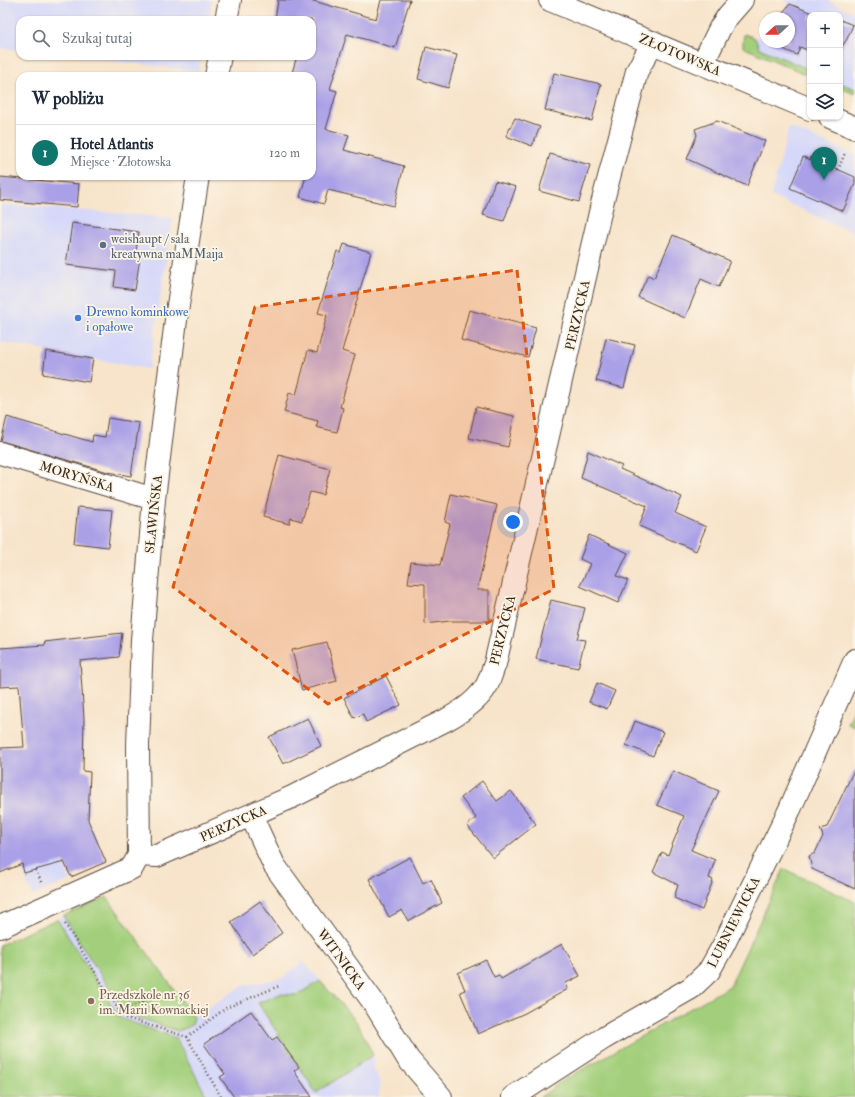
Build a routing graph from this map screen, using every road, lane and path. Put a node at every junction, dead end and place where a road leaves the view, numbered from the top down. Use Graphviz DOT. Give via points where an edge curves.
graph roads {
  1 [pos="230,0"];
  2 [pos="550,0"];
  3 [pos="742,0"];
  4 [pos="227,16"];
  5 [pos="653,42"];
  6 [pos="219,60"];
  7 [pos="703,63"];
  8 [pos="217,72"];
  9 [pos="807,108"];
  10 [pos="837,120"];
  11 [pos="855,128"];
  12 [pos="845,153"];
  13 [pos="838,170"];
  14 [pos="197,180"];
  15 [pos="0,453"];
  16 [pos="154,499"];
  17 [pos="855,660"];
  18 [pos="251,815"];
  19 [pos="139,855"];
  20 [pos="61,918"];
  21 [pos="0,927"];
  22 [pos="279,986"];
  23 [pos="153,999"];
  24 [pos="119,1010"];
  25 [pos="187,1037"];
  26 [pos="221,1097"];
  27 [pos="441,1097"];
  28 [pos="513,1097"];
  1 -- 4 [label="street"];
  2 -- 5 [label="street, ZŁOTOWSKA"];
  3 -- 7 [label="street" via="720,28"];
  5 -- 7 [label="street, ZŁOTOWSKA"];
  5 -- 18 [label="street, PERZYCKA" via="637,71 604,197 495,664 487,685 477,699 446,720"];
  6 -- 8 [label="street"];
  7 -- 9 [label="street, ZŁOTOWSKA"];
  10 -- 11 [label="street"];
  12 -- 13 [label="path"];
  14 -- 16 [label="street, SŁAWIŃSKA" via="177,312"];
  15 -- 16 [label="street, MORYŃSKA"];
  16 -- 19 [label="street, SŁAWIŃSKA" via="142,640 138,745"];
  17 -- 28 [label="street, LUBNIEWICKA" via="790,809 709,971 691,988 604,1038"];
  18 -- 19 [label="street, PERZYCKA" via="157,856"];
  18 -- 27 [label="street, WITNICKA" via="274,865 374,1002 408,1059"];
  19 -- 21 [label="street" via="132,868"];
  20 -- 24 [label="path"];
  22 -- 25 [label="path" via="226,1008"];
  23 -- 24 [label="path"];
  24 -- 25 [label="path" via="123,1016"];
  25 -- 26 [label="path"];
}
